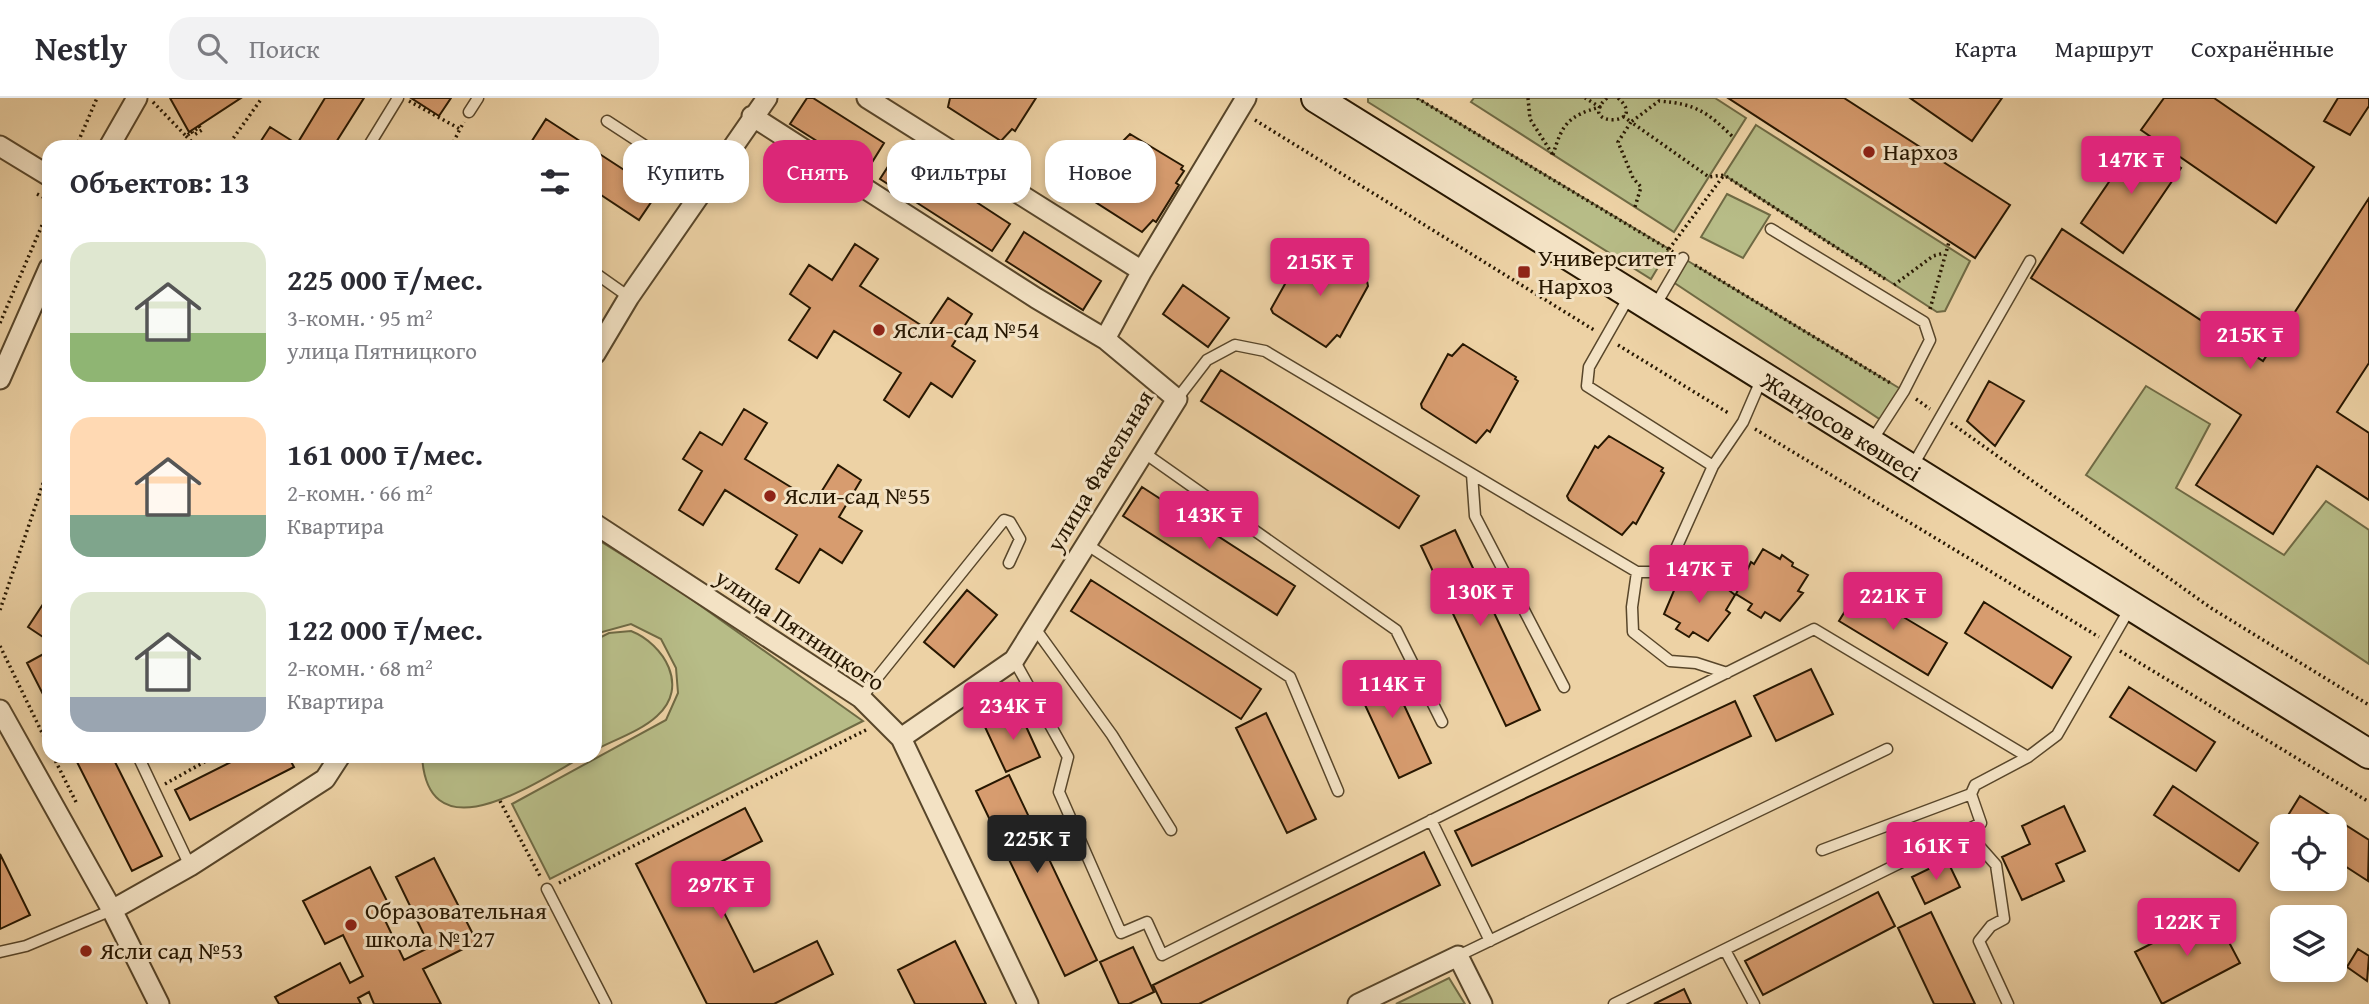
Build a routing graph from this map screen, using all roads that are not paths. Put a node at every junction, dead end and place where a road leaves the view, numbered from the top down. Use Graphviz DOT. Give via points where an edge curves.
graph roads {
  1 [pos="398,98"];
  2 [pos="478,98"];
  3 [pos="767,98"];
  4 [pos="867,98"];
  5 [pos="1315,98"];
  6 [pos="145,100"];
  7 [pos="1242,104"];
  8 [pos="470,112"];
  9 [pos="752,116"];
  10 [pos="607,121"];
  11 [pos="114,140"];
  12 [pos="372,140"];
  13 [pos="636,140"];
  14 [pos="736,140"];
  15 [pos="0,146"];
  16 [pos="42,172"];
  17 [pos="693,203"];
  18 [pos="1771,229"];
  19 [pos="1684,258"];
  20 [pos="2030,261"];
  21 [pos="1142,271"];
  22 [pos="602,278"];
  23 [pos="42,284"];
  24 [pos="629,297"];
  25 [pos="1641,302"];
  26 [pos="1105,339"];
  27 [pos="602,342"];
  28 [pos="1762,378"];
  29 [pos="0,379"];
  30 [pos="1177,399"];
  31 [pos="1869,446"];
  32 [pos="1143,452"];
  33 [pos="1713,466"];
  34 [pos="1910,470"];
  35 [pos="1472,474"];
  36 [pos="602,529"];
  37 [pos="1086,544"];
  38 [pos="1009,563"];
  39 [pos="1637,572"];
  40 [pos="2131,607"];
  41 [pos="1034,627"];
  42 [pos="1014,660"];
  43 [pos="1727,673"];
  44 [pos="1564,687"];
  45 [pos="861,698"];
  46 [pos="0,710"];
  47 [pos="1442,722"];
  48 [pos="901,738"];
  49 [pos="1886,749"];
  50 [pos="2369,754"];
  51 [pos="2028,757"];
  52 [pos="141,763"];
  53 [pos="336,763"];
  54 [pos="1338,791"];
  55 [pos="1971,794"];
  56 [pos="1431,820"];
  57 [pos="1171,830"];
  58 [pos="1966,831"];
  59 [pos="1822,850"];
  60 [pos="190,866"];
  61 [pos="547,889"];
  62 [pos="112,910"];
  63 [pos="1490,941"];
  64 [pos="1725,950"];
  65 [pos="0,952"];
  66 [pos="1458,956"];
  67 [pos="159,1004"];
  68 [pos="606,1004"];
  69 [pos="1028,1004"];
  70 [pos="1358,1004"];
  71 [pos="1482,1004"];
  72 [pos="1614,1004"];
  73 [pos="1754,1004"];
  74 [pos="2008,1004"];
  1 -- 12 [label="lane"];
  2 -- 8 [label="lane"];
  3 -- 9 [label="street"];
  4 -- 21 [label="street"];
  5 -- 25 [label="main road, Жандосов көшесі" via="1346,111"];
  6 -- 11 [label="street"];
  7 -- 21 [label="street"];
  9 -- 14 [label="street"];
  9 -- 26 [label="street, улица Факельная"];
  10 -- 13 [label="lane"];
  15 -- 16 [label="street"];
  17 -- 24 [label="street"];
  18 -- 31 [label="lane" via="1924,322 1930,340"];
  19 -- 25 [label="lane"];
  20 -- 34 [label="lane"];
  21 -- 26 [label="street"];
  22 -- 24 [label="lane"];
  23 -- 29 [label="street"];
  24 -- 27 [label="street"];
  25 -- 28 [label="main road, Жандосов көшесі"];
  25 -- 33 [label="lane" via="1607,338 1588,367 1587,386"];
  26 -- 30 [label="street, улица Факельная"];
  28 -- 31 [label="main road, Жандосов көшесі"];
  28 -- 33 [label="lane" via="1743,422"];
  30 -- 32 [label="street, улица Факельная"];
  30 -- 35 [label="lane" via="1207,360 1235,345 1265,351"];
  31 -- 34 [label="main road, Жандосов көшесі"];
  32 -- 37 [label="street, улица Факельная"];
  32 -- 47 [label="lane" via="1396,630"];
  33 -- 39 [label="lane" via="1670,562 1653,572"];
  34 -- 40 [label="main road, Жандосов көшесі"];
  35 -- 39 [label="lane"];
  35 -- 44 [label="lane" via="1475,516"];
  36 -- 45 [label="street, улица Пятницкого"];
  37 -- 41 [label="street, улица Факельная"];
  37 -- 54 [label="lane" via="1290,677"];
  38 -- 45 [label="lane" via="1020,539 1004,520"];
  39 -- 43 [label="lane" via="1633,632 1670,661"];
  40 -- 50 [label="main road, Жандосов көшесі"];
  40 -- 51 [label="lane" via="2057,736"];
  41 -- 42 [label="street, улица Факельная"];
  41 -- 57 [label="lane" via="1112,735"];
  42 -- 48 [label="street, улица Факельная"];
  42 -- 56 [label="lane" via="1068,757 1059,792 1121,933 1147,922 1162,955"];
  43 -- 51 [label="lane" via="1815,629"];
  43 -- 56 [label="lane"];
  45 -- 48 [label="street, улица Пятницкого"];
  46 -- 62 [label="street"];
  48 -- 69 [label="street, улица Пятницкого"];
  49 -- 63 [label="lane"];
  51 -- 55 [label="lane" via="1975,785"];
  52 -- 60 [label="lane"];
  53 -- 60 [label="street" via="326,779"];
  55 -- 58 [label="lane" via="1981,823"];
  55 -- 59 [label="lane"];
  56 -- 63 [label="lane"];
  58 -- 64 [label="lane"];
  58 -- 74 [label="lane" via="1996,865 2004,919 1979,940"];
  60 -- 62 [label="street"];
  61 -- 68 [label="lane"];
  62 -- 65 [label="lane" via="26,946"];
  62 -- 67 [label="street"];
  63 -- 66 [label="lane"];
  64 -- 72 [label="lane"];
  64 -- 73 [label="lane"];
  66 -- 70 [label="street"];
  66 -- 71 [label="street"];
}
